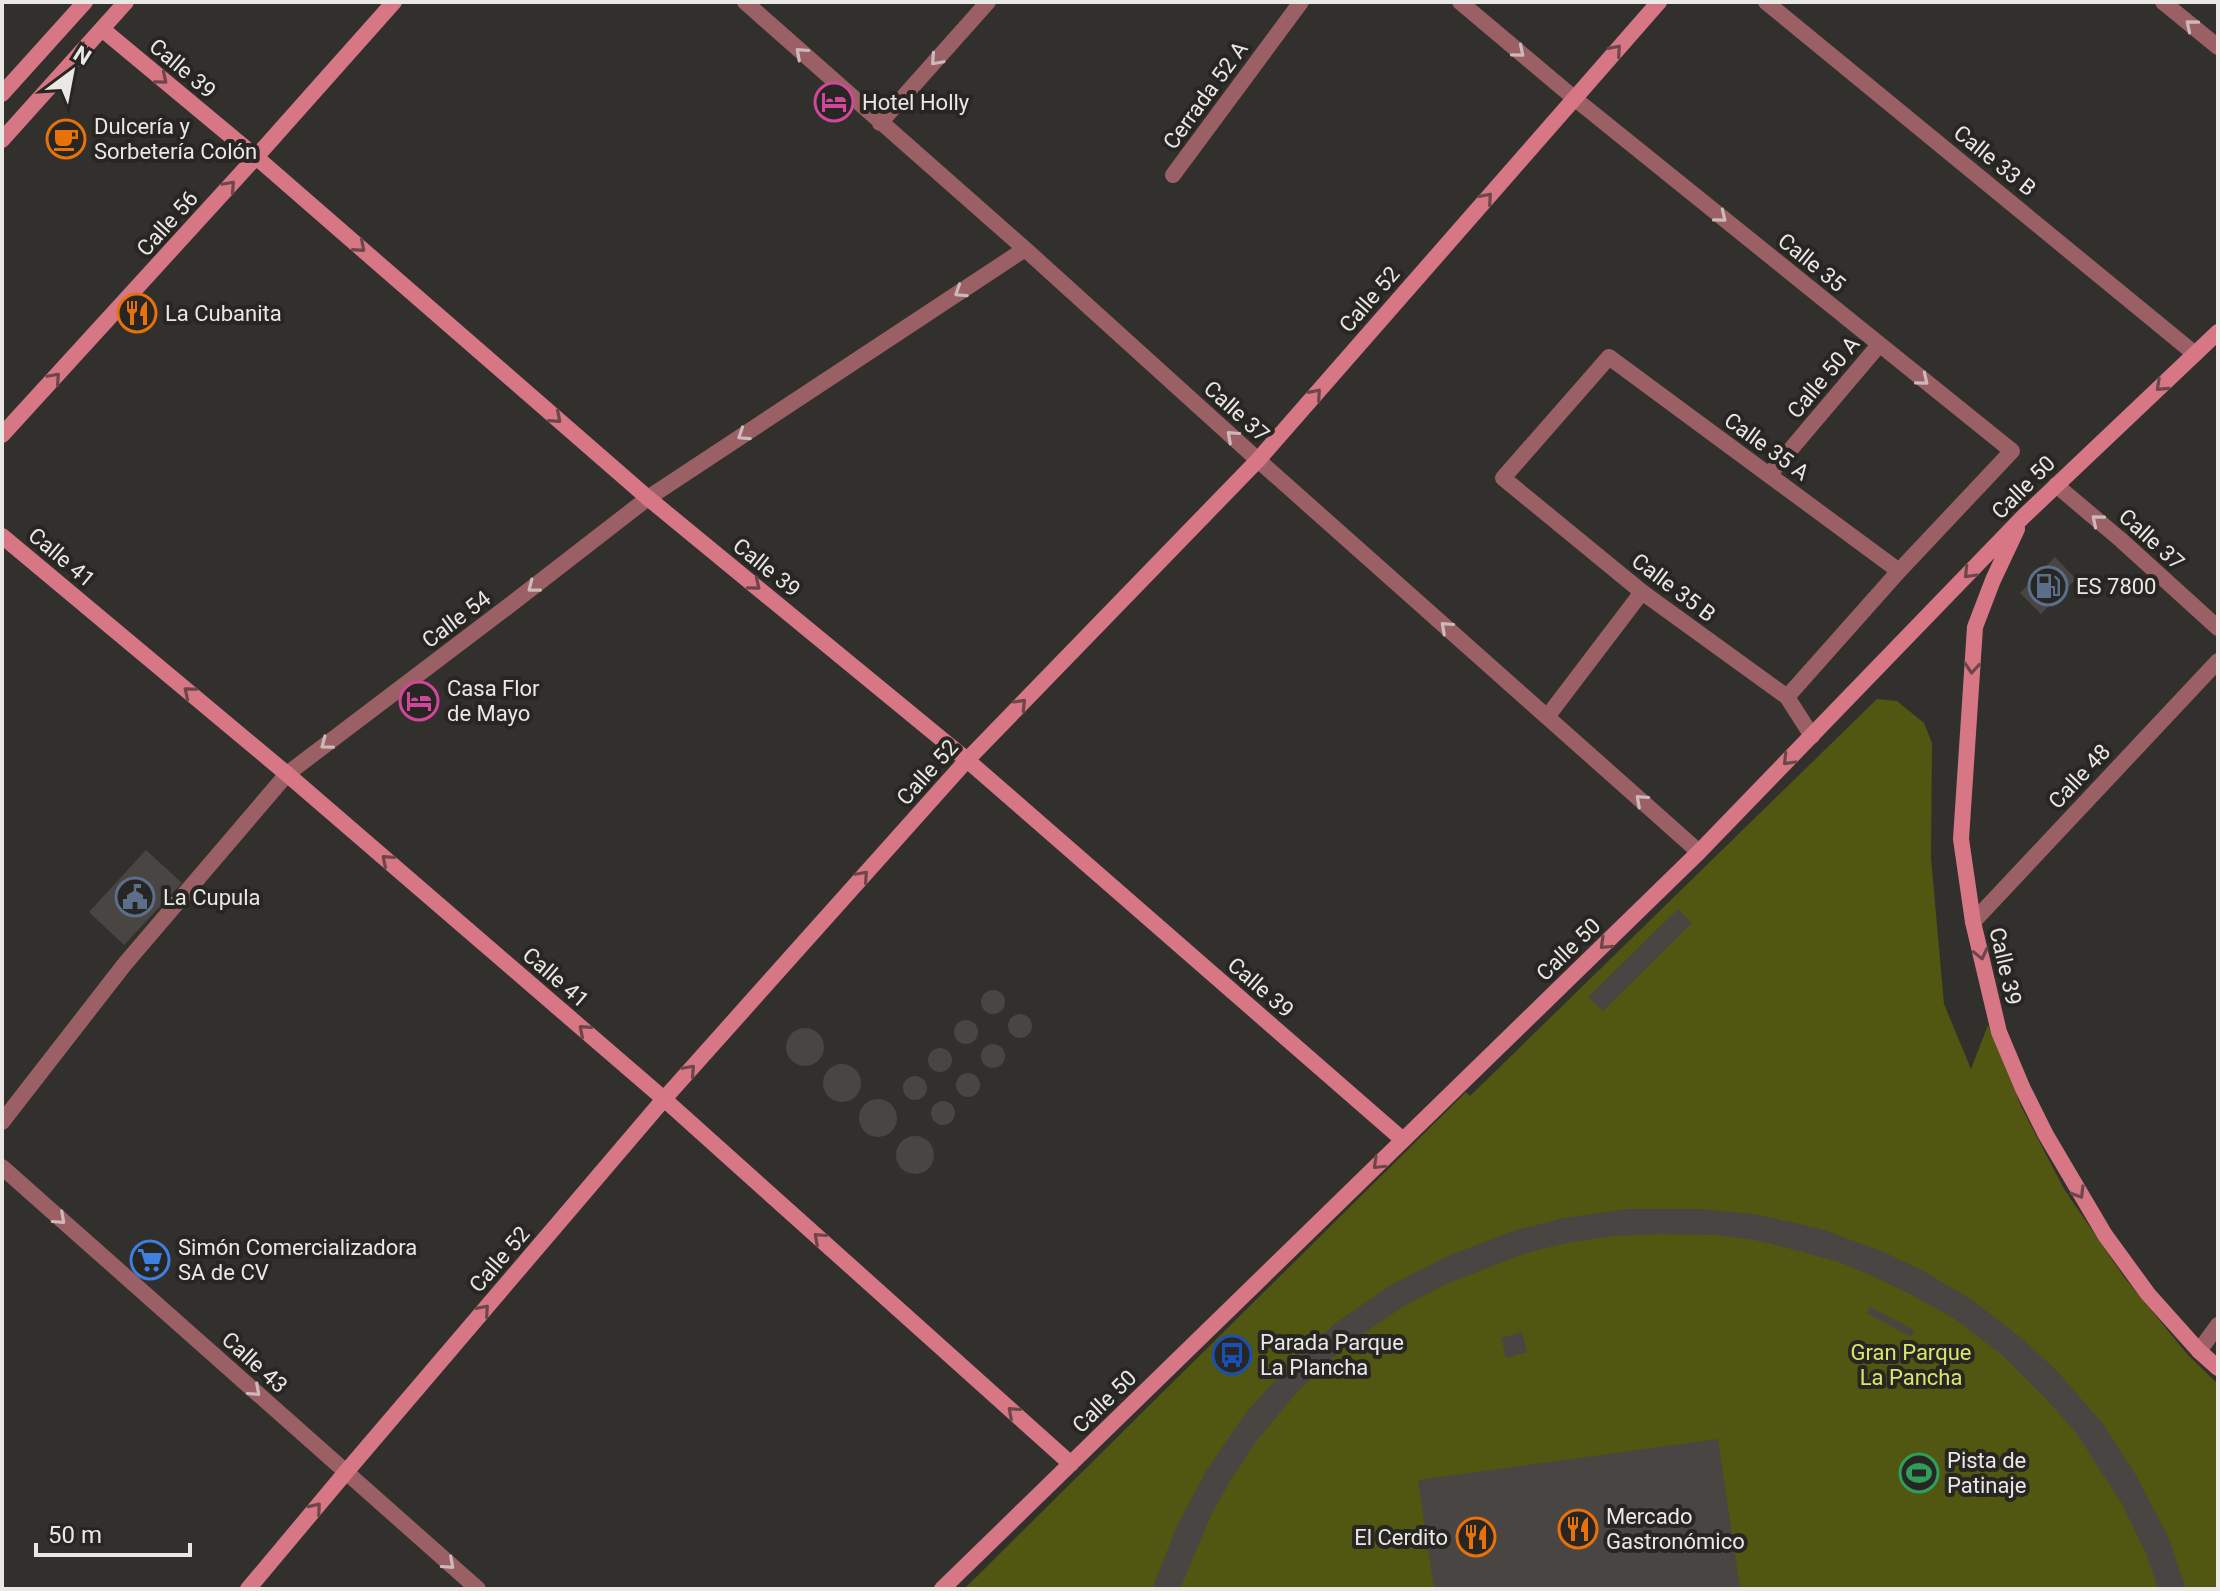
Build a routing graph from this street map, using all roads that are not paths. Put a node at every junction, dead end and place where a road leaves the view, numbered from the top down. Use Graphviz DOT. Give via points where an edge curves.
graph roads {
  1 [pos="85,2"];
  2 [pos="126,2"];
  3 [pos="394,2"];
  4 [pos="745,2"];
  5 [pos="988,2"];
  6 [pos="1301,2"];
  7 [pos="1460,2"];
  8 [pos="1659,2"];
  9 [pos="1766,2"];
  10 [pos="2163,2"];
  11 [pos="102,29"];
  12 [pos="2218,47"];
  13 [pos="2,94"];
  14 [pos="1574,98"];
  15 [pos="880,123"];
  16 [pos="2,140"];
  17 [pos="256,157"];
  18 [pos="1173,175"];
  19 [pos="1025,249"];
  20 [pos="2218,332"];
  21 [pos="1879,345"];
  22 [pos="2195,354"];
  23 [pos="2,435"];
  24 [pos="1258,460"];
  25 [pos="1769,475"];
  26 [pos="1503,478"];
  27 [pos="2056,485"];
  28 [pos="648,498"];
  29 [pos="2023,517"];
  30 [pos="2,536"];
  31 [pos="1899,571"];
  32 [pos="1642,592"];
  33 [pos="2218,628"];
  34 [pos="2218,661"];
  35 [pos="1787,697"];
  36 [pos="1547,717"];
  37 [pos="1812,736"];
  38 [pos="967,760"];
  39 [pos="287,774"];
  40 [pos="1699,852"];
  41 [pos="1973,922"];
  42 [pos="664,1099"];
  43 [pos="2,1122"];
  44 [pos="1403,1140"];
  45 [pos="2,1167"];
  46 [pos="2218,1325"];
  47 [pos="2199,1351"];
  48 [pos="2218,1368"];
  49 [pos="1071,1464"];
  50 [pos="346,1472"];
  51 [pos="248,1589"];
  52 [pos="478,1589"];
  53 [pos="942,1589"];
  1 -- 13 [label="main road"];
  2 -- 11 [label="main road"];
  3 -- 17 [label="main road, Calle 56"];
  15 -- 4 [label="street, Calle 37, one-way"];
  5 -- 15 [label="street, one-way"];
  6 -- 18 [label="street, Cerrada 52 A"];
  7 -- 14 [label="street, Calle 35, one-way"];
  14 -- 8 [label="main road, Calle 52, one-way"];
  9 -- 22 [label="street, Calle 33 B"];
  12 -- 10 [label="street, one-way"];
  11 -- 16 [label="main road"];
  11 -- 17 [label="main road, Calle 39, one-way"];
  14 -- 21 [label="street, Calle 35, one-way"];
  24 -- 14 [label="main road, Calle 52, one-way"];
  15 -- 19 [label="street, Calle 37"];
  23 -- 17 [label="main road, Calle 56, one-way"];
  17 -- 28 [label="main road, Calle 39, one-way"];
  24 -- 19 [label="street, Calle 37, one-way"];
  19 -- 28 [label="street, Calle 54, one-way"];
  20 -- 22 [label="main road, Calle 50"];
  21 -- 25 [label="street, Calle 50 A"];
  21 -- 31 [label="street, Calle 35, one-way" via="2012,451"];
  22 -- 27 [label="main road, Calle 50, one-way"];
  36 -- 24 [label="street, Calle 37, one-way"];
  38 -- 24 [label="main road, Calle 52, one-way"];
  25 -- 26 [label="street, Calle 35 A" via="1609,357"];
  25 -- 31 [label="street, Calle 35 A"];
  26 -- 32 [label="street, Calle 35 B"];
  27 -- 29 [label="main road, Calle 50"];
  33 -- 27 [label="street, Calle 37, one-way"];
  28 -- 38 [label="main road, Calle 39, one-way"];
  28 -- 39 [label="street, Calle 54, one-way"];
  29 -- 37 [label="main road, Calle 50, one-way"];
  29 -- 41 [label="main road, Calle 39, one-way" via="1975,627 1961,839"];
  39 -- 30 [label="main road, Calle 41, one-way"];
  31 -- 35 [label="street"];
  32 -- 35 [label="street, Calle 35 B"];
  32 -- 36 [label="street"];
  34 -- 41 [label="street, Calle 48"];
  35 -- 37 [label="street, Calle 35 B"];
  40 -- 36 [label="street, Calle 37, one-way"];
  37 -- 40 [label="main road, Calle 50, one-way"];
  42 -- 38 [label="main road, Calle 52, one-way"];
  38 -- 44 [label="main road, Calle 39"];
  42 -- 39 [label="main road, Calle 41, one-way"];
  39 -- 43 [label="street, Calle 54" via="124,965"];
  40 -- 44 [label="main road, Calle 50, one-way"];
  41 -- 47 [label="main road, Calle 39, one-way" via="1999,1032 2046,1135 2105,1235"];
  49 -- 42 [label="main road, Calle 41, one-way"];
  50 -- 42 [label="main road, Calle 52, one-way"];
  44 -- 49 [label="main road, Calle 50, one-way"];
  45 -- 50 [label="street, Calle 43, one-way"];
  46 -- 47 [label="street"];
  47 -- 48 [label="main road, Calle 39"];
  49 -- 53 [label="main road, Calle 50"];
  51 -- 50 [label="main road, Calle 52, one-way"];
  50 -- 52 [label="street, Calle 43, one-way"];
}
